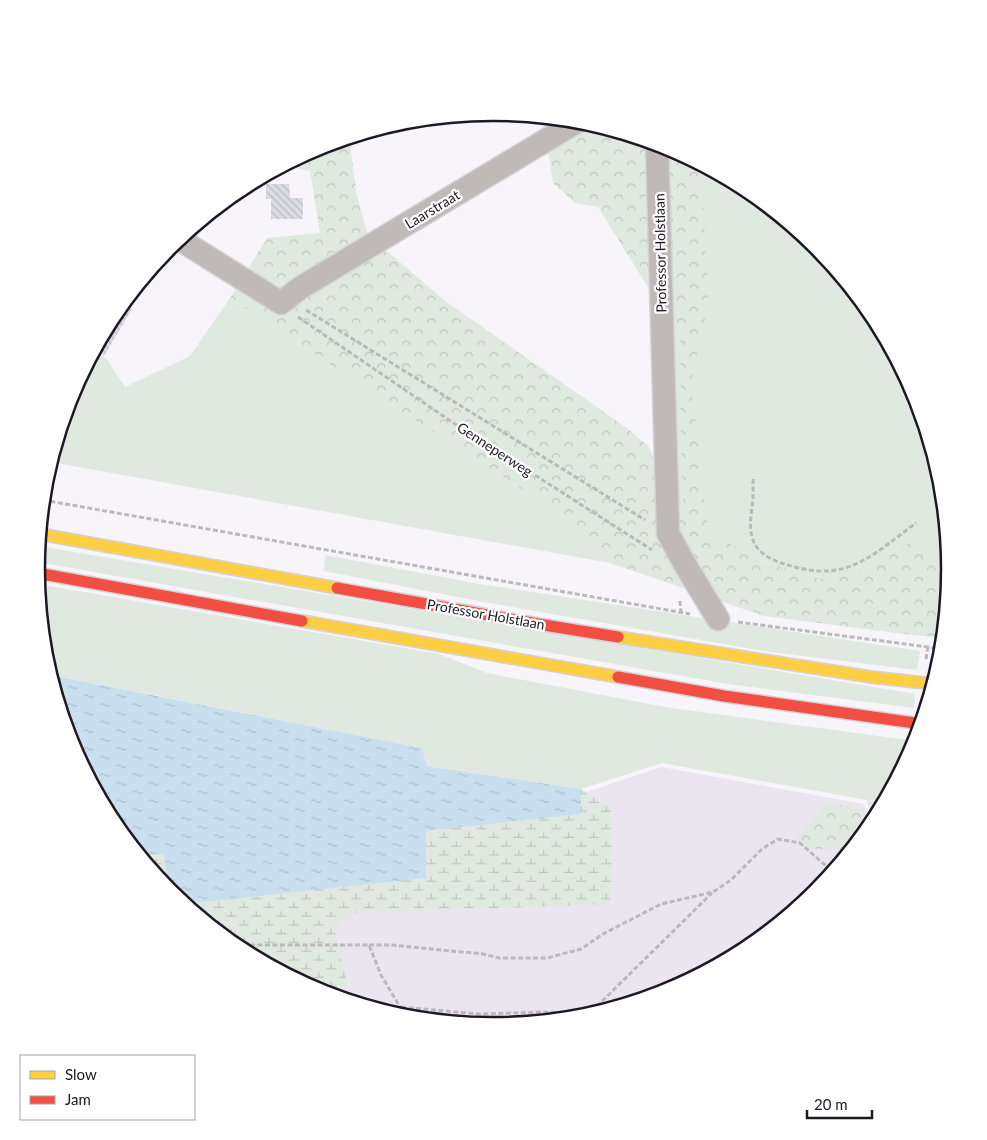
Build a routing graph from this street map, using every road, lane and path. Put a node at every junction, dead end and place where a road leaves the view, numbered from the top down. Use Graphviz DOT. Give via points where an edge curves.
graph roads {
  1 [pos="567,128"];
  2 [pos="657,153"];
  3 [pos="186,244"];
  4 [pos="284,300"];
  5 [pos="753,479"];
  6 [pos="51,501"];
  7 [pos="916,523"];
  8 [pos="668,533"];
  9 [pos="47,535"];
  10 [pos="653,551"];
  11 [pos="45,574"];
  12 [pos="680,596"];
  13 [pos="718,618"];
  14 [pos="935,648"];
  15 [pos="928,683"];
  16 [pos="915,723"];
  17 [pos="831,866"];
  18 [pos="713,892"];
  19 [pos="247,945"];
  20 [pos="369,945"];
  21 [pos="598,1006"];
  22 [pos="400,1007"];
  23 [pos="396,1008"];
  24 [pos="404,1009"];
  25 [pos="562,1013"];
  1 -- 4 [label="street, Laarstraat"];
  2 -- 8 [label="street, Professor Holstlaan"];
  3 -- 4 [label="street"];
  4 -- 8 [label="path"];
  4 -- 10 [label="path, Genneperweg" via="302,320 452,422"];
  5 -- 7 [label="path" via="750,522 753,541 762,554 777,562 824,572 846,568 868,559"];
  6 -- 12 [label="path" via="681,613"];
  8 -- 13 [label="street, Professor Holstlaan"];
  9 -- 15 [label="main road, Professor Holstlaan" via="538,624"];
  11 -- 16 [label="main road" via="724,696"];
  13 -- 14 [label="path"];
  17 -- 18 [label="path" via="826,866 800,842 778,839"];
  18 -- 20 [label="path" via="661,904 602,934 581,949 547,958 499,958"];
  18 -- 21 [label="path"];
  19 -- 20 [label="path"];
  20 -- 22 [label="path" via="381,975"];
  22 -- 23 [label="path"];
  22 -- 24 [label="path"];
  22 -- 25 [label="path" via="479,1014"];
}
